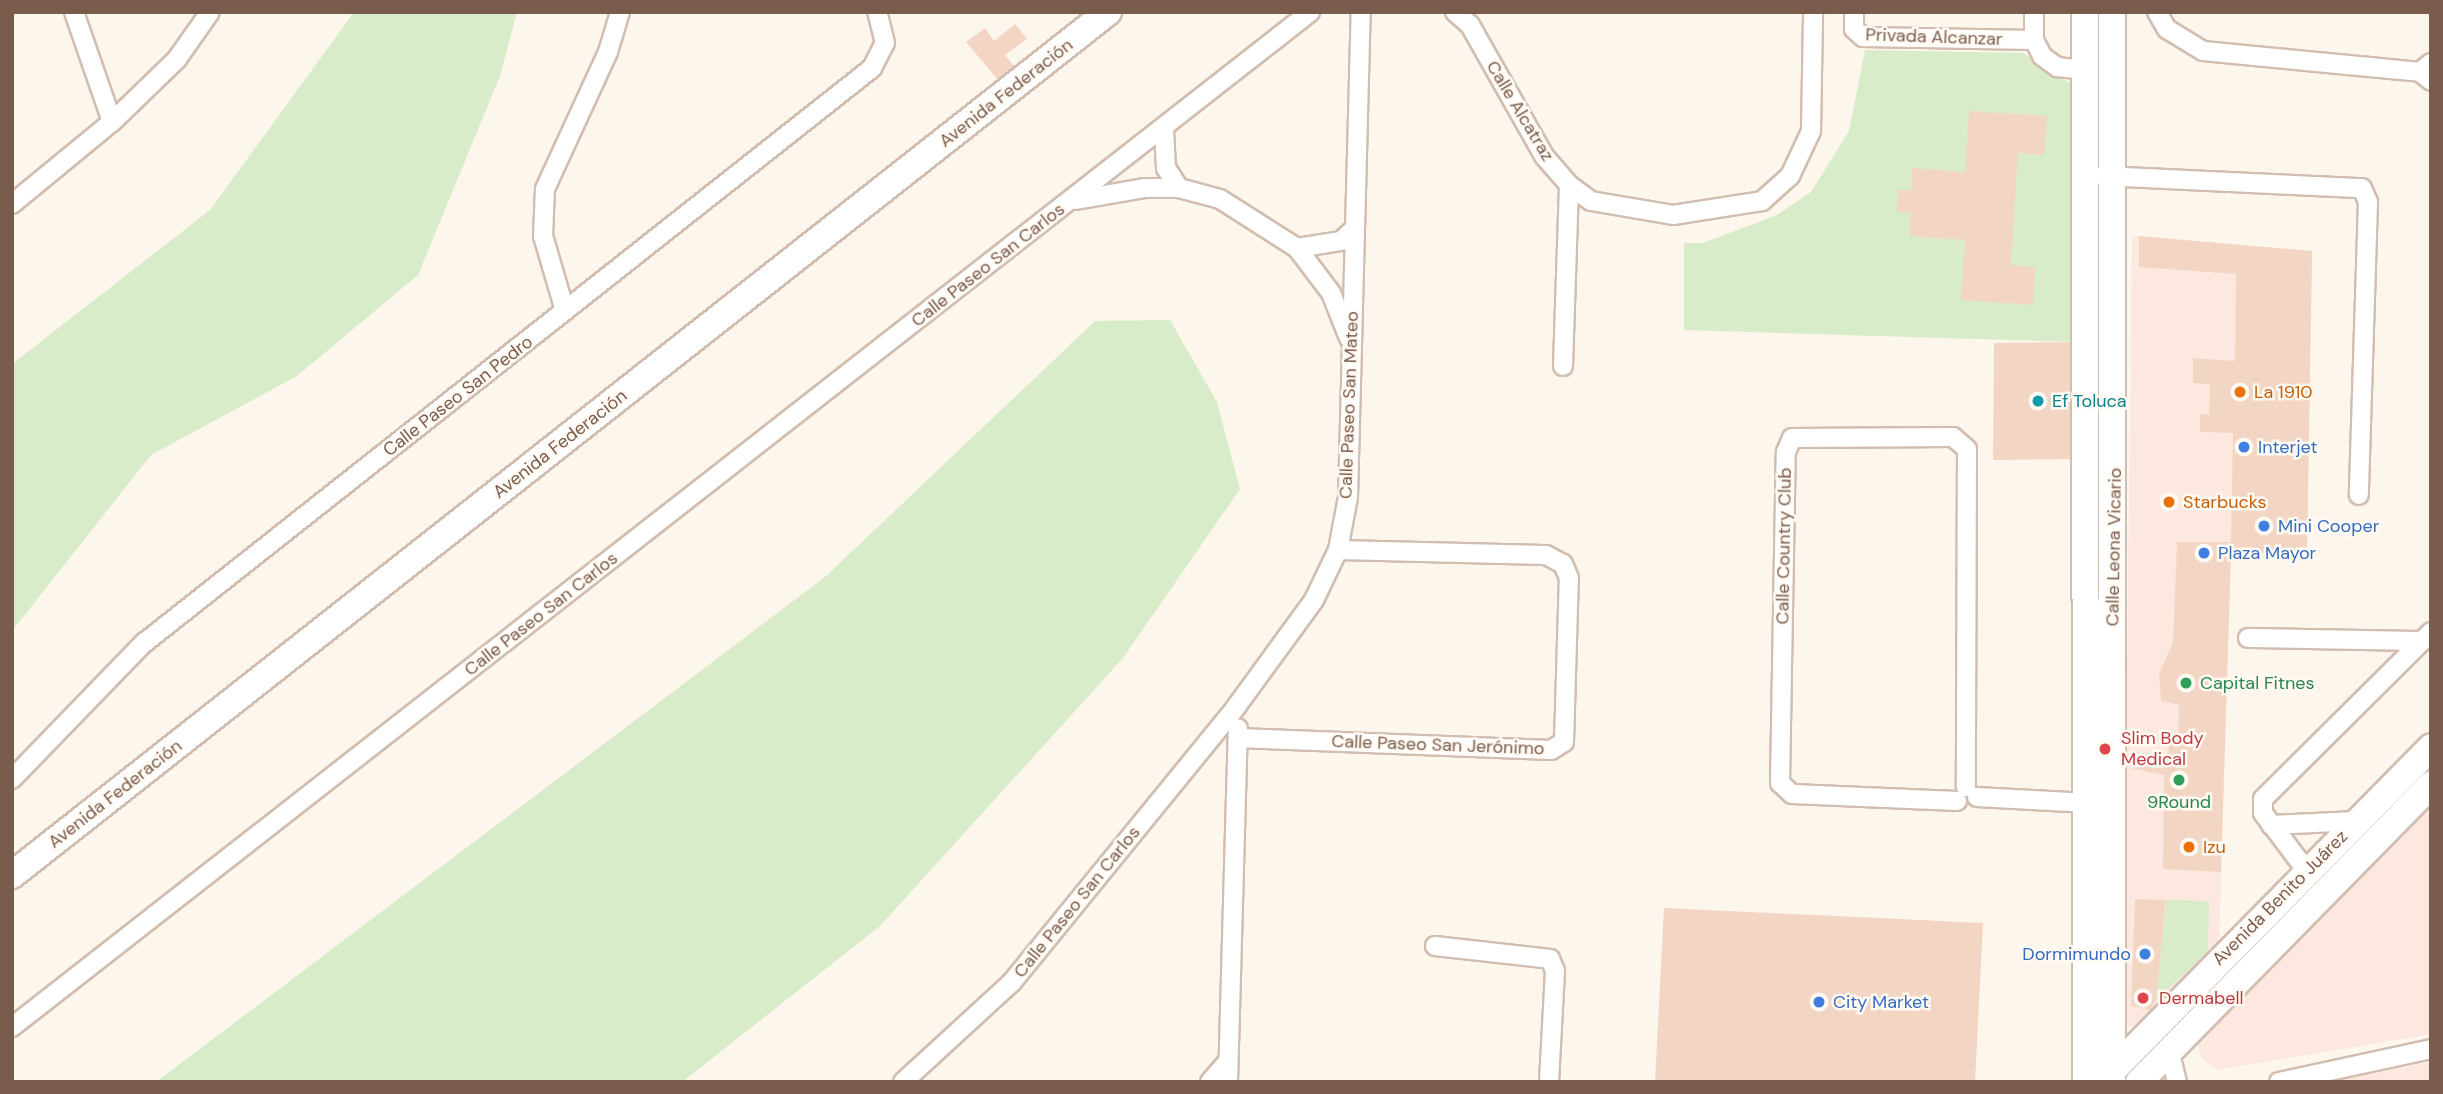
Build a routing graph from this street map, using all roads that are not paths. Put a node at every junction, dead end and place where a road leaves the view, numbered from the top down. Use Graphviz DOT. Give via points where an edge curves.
graph roads {
  1 [pos="74,12"];
  2 [pos="210,12"];
  3 [pos="620,12"];
  4 [pos="877,12"];
  5 [pos="1108,12"];
  6 [pos="1310,12"];
  7 [pos="1360,12"];
  8 [pos="1455,12"];
  9 [pos="1813,12"];
  10 [pos="1854,12"];
  11 [pos="2034,12"];
  12 [pos="2085,12"];
  13 [pos="2112,12"];
  14 [pos="2157,12"];
  15 [pos="2034,40"];
  16 [pos="2087,70"];
  17 [pos="2427,72"];
  18 [pos="112,122"];
  19 [pos="1164,130"];
  20 [pos="2089,176"];
  21 [pos="2116,176"];
  22 [pos="1569,185"];
  23 [pos="1179,188"];
  24 [pos="1069,201"];
  25 [pos="12,204"];
  26 [pos="1355,229"];
  27 [pos="1297,248"];
  28 [pos="565,312"];
  29 [pos="1352,345"];
  30 [pos="1563,366"];
  31 [pos="2359,495"];
  32 [pos="2101,529"];
  33 [pos="1338,550"];
  34 [pos="2426,636"];
  35 [pos="2248,638"];
  36 [pos="1236,707"];
  37 [pos="1238,738"];
  38 [pos="2431,747"];
  39 [pos="12,779"];
  40 [pos="2431,785"];
  41 [pos="1967,795"];
  42 [pos="2088,803"];
  43 [pos="2357,821"];
  44 [pos="2271,825"];
  45 [pos="2306,870"];
  46 [pos="12,875"];
  47 [pos="1435,946"];
  48 [pos="12,1027"];
  49 [pos="2086,1044"];
  50 [pos="2431,1049"];
  51 [pos="2169,1050"];
  52 [pos="1228,1061"];
  53 [pos="2112,1079"];
  54 [pos="903,1082"];
  55 [pos="1210,1082"];
  56 [pos="1228,1082"];
  57 [pos="1549,1082"];
  58 [pos="2086,1082"];
  59 [pos="2139,1082"];
  60 [pos="2177,1082"];
  61 [pos="2279,1082"];
  1 -- 18 [label="street"];
  2 -- 18 [label="street" via="177,59"];
  3 -- 28 [label="street" via="608,52 545,189 543,236"];
  4 -- 28 [label="street, Calle Paseo San Pedro" via="885,43 872,68"];
  5 -- 46 [label="main road, Avenida Federación"];
  6 -- 19 [label="street, Calle Paseo San Carlos"];
  7 -- 26 [label="street, Calle Paseo San Mateo"];
  8 -- 22 [label="street, Calle Alcatraz" via="1470,25 1544,156"];
  9 -- 22 [label="street, Calle Alcatraz" via="1811,131 1790,176 1762,201 1724,211 1661,214 1591,201"];
  10 -- 15 [label="street, Privada Alcanzar" via="1854,29 1864,37"];
  11 -- 15 [label="street"];
  12 -- 16 [label="main road, Calle Leona Vicario"];
  13 -- 21 [label="main road, Calle Leona Vicario"];
  14 -- 17 [label="street" via="2175,36 2203,51"];
  15 -- 16 [label="street" via="2048,62"];
  16 -- 20 [label="main road, Calle Leona Vicario"];
  18 -- 25 [label="street"];
  19 -- 23 [label="street" via="1166,168"];
  19 -- 24 [label="street, Calle Paseo San Carlos"];
  20 -- 21 [label="street"];
  20 -- 32 [label="main road, Calle Leona Vicario"];
  21 -- 31 [label="street" via="2362,188 2368,202"];
  21 -- 32 [label="main road, Calle Leona Vicario"];
  22 -- 30 [label="street"];
  23 -- 24 [label="street, Calle Paseo San Carlos" via="1144,188"];
  23 -- 27 [label="street, Calle Paseo San Carlos" via="1220,199"];
  24 -- 48 [label="street, Calle Paseo San Carlos"];
  26 -- 27 [label="street" via="1319,248"];
  26 -- 29 [label="street, Calle Paseo San Mateo"];
  27 -- 29 [label="street, Calle Paseo San Carlos" via="1331,293"];
  28 -- 39 [label="street, Calle Paseo San Pedro" via="144,643"];
  29 -- 33 [label="street, Calle Paseo San Mateo" via="1348,497"];
  32 -- 42 [label="main road, Calle Leona Vicario"];
  32 -- 53 [label="main road, Calle Leona Vicario"];
  33 -- 36 [label="street, Calle Paseo San Mateo" via="1314,600"];
  33 -- 37 [label="street, Calle Paseo San Jerónimo" via="1546,555 1563,564 1569,578 1564,741 1551,750"];
  34 -- 35 [label="street"];
  34 -- 44 [label="street" via="2263,799 2261,809"];
  36 -- 37 [label="street"];
  36 -- 54 [label="street, Calle Paseo San Carlos" via="1012,982"];
  37 -- 52 [label="street"];
  38 -- 43 [label="main road, Avenida Benito Juárez"];
  40 -- 51 [label="main road, Avenida Benito Juárez"];
  41 -- 41 [label="street, Calle Country Club" via="1967,449 1953,437 1792,438 1786,452 1780,783 1792,794"];
  41 -- 42 [label="street, Calle Country Club"];
  42 -- 49 [label="main road, Calle Leona Vicario"];
  43 -- 44 [label="street"];
  43 -- 45 [label="main road, Avenida Benito Juárez"];
  44 -- 45 [label="street"];
  45 -- 53 [label="main road, Avenida Benito Juárez"];
  47 -- 57 [label="street" via="1550,959 1555,971"];
  49 -- 53 [label="main road"];
  49 -- 58 [label="main road, Calle Leona Vicario"];
  50 -- 61 [label="street"];
  51 -- 59 [label="main road, Avenida Benito Juárez"];
  51 -- 60 [label="street"];
  52 -- 55 [label="street"];
  52 -- 56 [label="street"];
}
